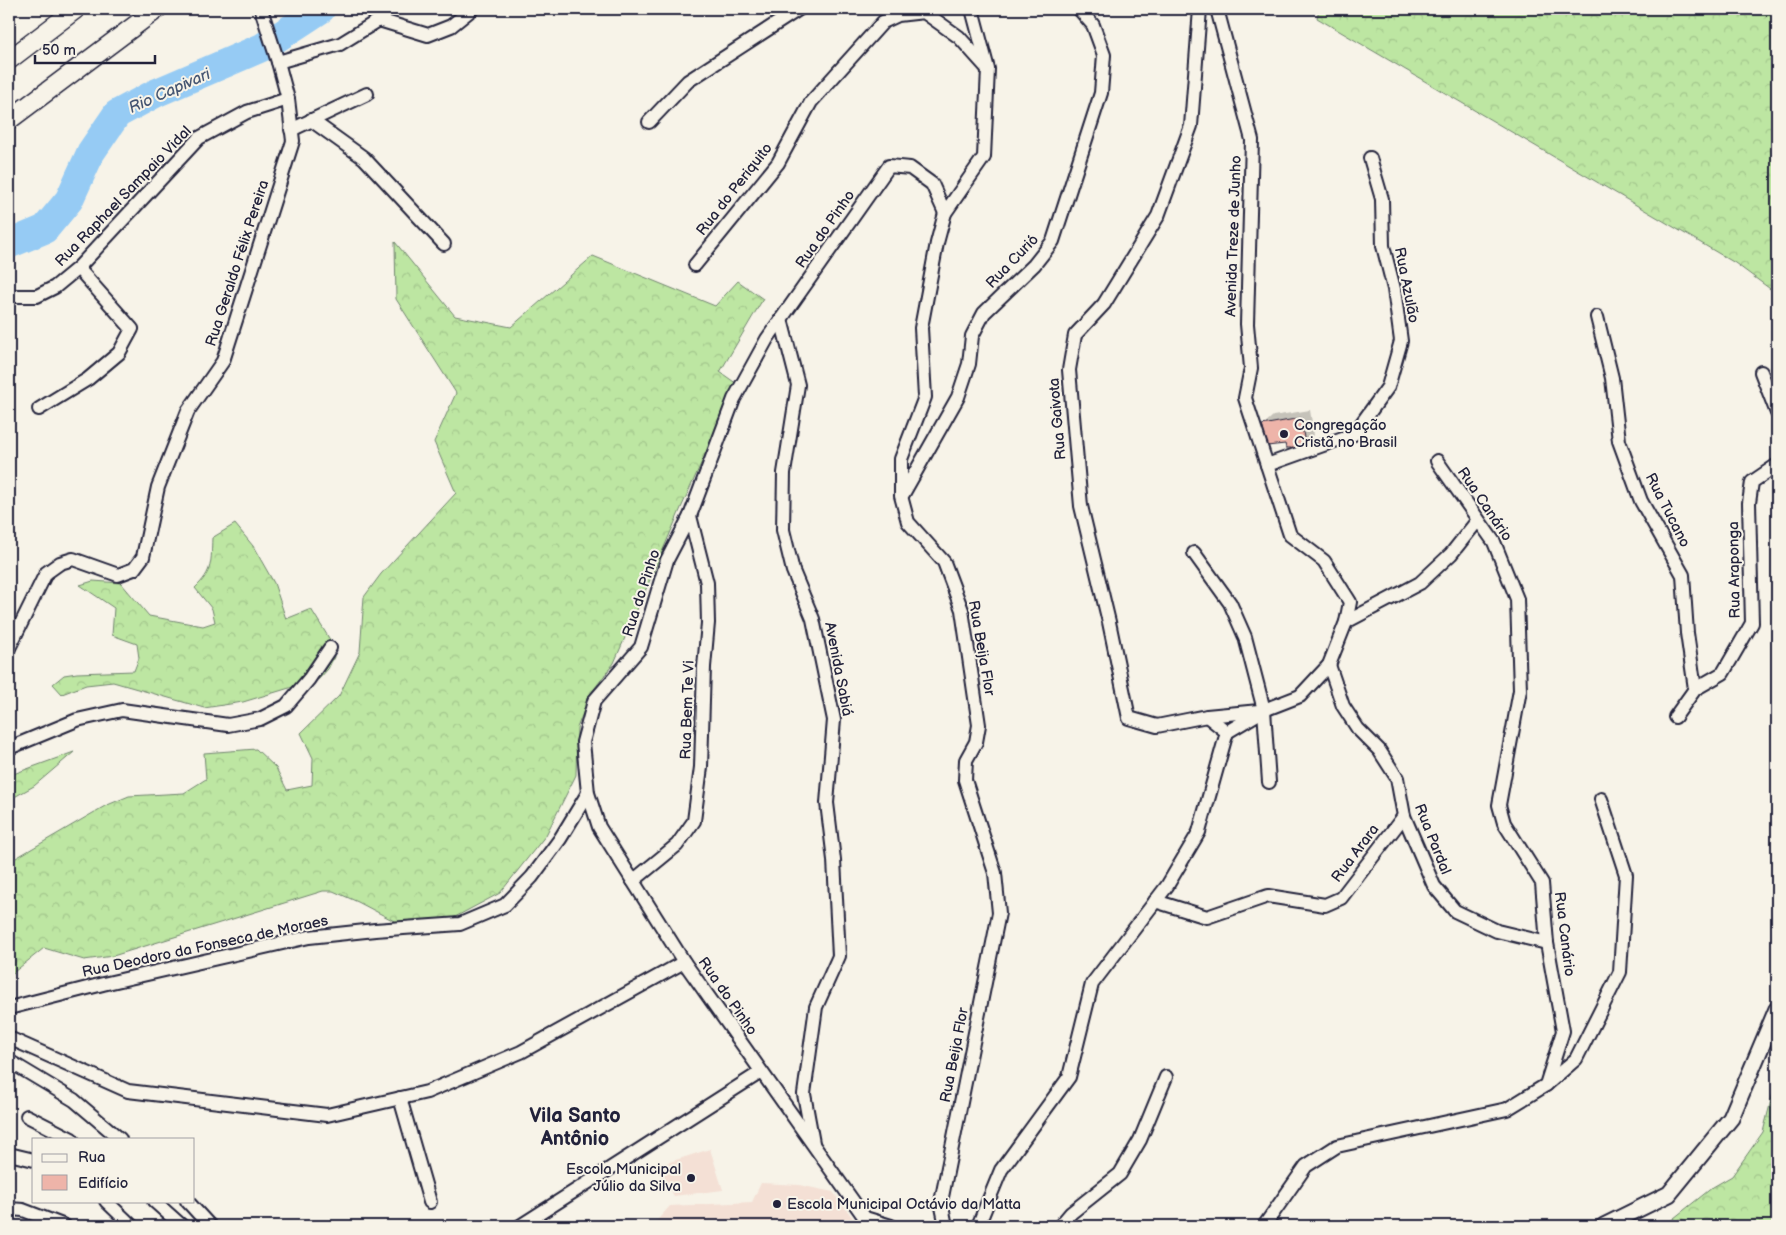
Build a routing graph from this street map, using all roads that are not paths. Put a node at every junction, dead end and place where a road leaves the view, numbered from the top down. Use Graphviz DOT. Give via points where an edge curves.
graph roads {
  1 [pos="76,9"];
  2 [pos="157,9"];
  3 [pos="261,9"];
  4 [pos="472,9"];
  5 [pos="799,9"];
  6 [pos="972,9"];
  7 [pos="1079,9"];
  8 [pos="1200,9"];
  9 [pos="1217,9"];
  10 [pos="9,60"];
  11 [pos="278,62"];
  12 [pos="988,69"];
  13 [pos="367,94"];
  14 [pos="288,100"];
  15 [pos="9,120"];
  16 [pos="311,120"];
  17 [pos="648,122"];
  18 [pos="291,130"];
  19 [pos="1370,158"];
  20 [pos="945,213"];
  21 [pos="444,244"];
  22 [pos="695,265"];
  23 [pos="78,268"];
  24 [pos="9,296"];
  25 [pos="1597,317"];
  26 [pos="781,319"];
  27 [pos="1761,372"];
  28 [pos="39,409"];
  29 [pos="1777,413"];
  30 [pos="1437,461"];
  31 [pos="1268,465"];
  32 [pos="1777,465"];
  33 [pos="902,496"];
  34 [pos="690,516"];
  35 [pos="1478,520"];
  36 [pos="1194,553"];
  37 [pos="1346,622"];
  38 [pos="9,648"];
  39 [pos="330,648"];
  40 [pos="1329,665"];
  41 [pos="1695,689"];
  42 [pos="1264,710"];
  43 [pos="1206,716"];
  44 [pos="1675,718"];
  45 [pos="1227,732"];
  46 [pos="9,748"];
  47 [pos="1269,782"];
  48 [pos="588,793"];
  49 [pos="1601,800"];
  50 [pos="1404,816"];
  51 [pos="634,881"];
  52 [pos="1155,901"];
  53 [pos="1547,943"];
  54 [pos="684,962"];
  55 [pos="9,1008"];
  56 [pos="1777,1009"];
  57 [pos="9,1038"];
  58 [pos="9,1061"];
  59 [pos="761,1072"];
  60 [pos="1166,1077"];
  61 [pos="1546,1085"];
  62 [pos="400,1098"];
  63 [pos="27,1116"];
  64 [pos="70,1138"];
  65 [pos="119,1138"];
  66 [pos="813,1145"];
  67 [pos="9,1154"];
  68 [pos="32,1160"];
  69 [pos="107,1202"];
  70 [pos="155,1202"];
  71 [pos="188,1202"];
  72 [pos="430,1202"];
  73 [pos="9,1209"];
  74 [pos="65,1226"];
  75 [pos="132,1226"];
  76 [pos="182,1226"];
  77 [pos="210,1226"];
  78 [pos="520,1226"];
  79 [pos="891,1226"];
  80 [pos="946,1226"];
  81 [pos="978,1226"];
  82 [pos="1060,1226"];
  83 [pos="1264,1226"];
  84 [pos="1604,1226"];
  1 -- 10 [label="main road"];
  2 -- 15 [label="main road"];
  3 -- 11 [label="street, Rua Geraldo Félix Pereira"];
  4 -- 11 [label="street" via="451,26 428,35 379,20 340,44"];
  5 -- 17 [label="street" via="688,81"];
  6 -- 12 [label="street, Rua Beija Flor"];
  7 -- 33 [label="street, Rua Curió" via="1093,25 1104,55 1101,93 1053,241 1034,265 984,313 972,336 969,364 958,397"];
  8 -- 43 [label="street, Rua Gaivota" via="1191,126 1158,216 1104,304 1075,335 1069,370 1081,506 1128,718 1157,726"];
  9 -- 31 [label="street, Avenida Treze de Junho" via="1252,140 1247,324 1251,368 1245,398"];
  11 -- 14 [label="street, Rua Geraldo Félix Pereira"];
  12 -- 20 [label="street, Rua Beija Flor" via="984,157"];
  12 -- 22 [label="street, Rua do Periquito" via="959,37 924,12 898,15 883,22 812,102 778,163"];
  13 -- 16 [label="street"];
  14 -- 18 [label="street, Rua Geraldo Félix Pereira"];
  14 -- 23 [label="street, Rua Raphael Sampaio Vidal" via="247,112 199,138"];
  16 -- 18 [label="street"];
  16 -- 21 [label="street" via="364,158"];
  18 -- 38 [label="street, Rua Geraldo Félix Pereira" via="293,141 223,361 188,411 158,487 143,557 134,570 118,575 73,559 60,563 46,573"];
  19 -- 31 [label="street, Rua Azulão" via="1382,199 1383,246 1394,289 1401,342 1388,387 1354,434"];
  20 -- 26 [label="street, Rua do Pinho" via="932,184 910,168 890,166"];
  20 -- 33 [label="street, Rua Beija Flor" via="921,328 925,397 902,459"];
  23 -- 24 [label="street, Rua Raphael Sampaio Vidal" via="55,287 37,296"];
  23 -- 28 [label="street" via="132,329 119,353 88,379"];
  25 -- 41 [label="street, Rua Tucano" via="1612,378 1619,441 1642,501 1684,575 1687,633"];
  26 -- 34 [label="street, Rua do Pinho" via="734,399"];
  26 -- 66 [label="street, Avenida Sabiá" via="798,385 784,473 784,530 794,571 813,619 834,720 827,802 840,956 816,1007 804,1094"];
  27 -- 29 [label="street"];
  30 -- 35 [label="street, Rua Canário"];
  31 -- 37 [label="street, Avenida Treze de Junho" via="1290,535 1324,561 1350,602"];
  32 -- 41 [label="street, Rua Araponga" via="1752,482 1749,504 1752,623 1723,673"];
  33 -- 80 [label="street, Rua Beija Flor" via="908,522 944,562 962,610 979,724 976,742 966,760 965,780 995,872 999,913 941,1202"];
  34 -- 48 [label="street, Rua do Pinho" via="667,560 642,647 594,701 583,742"];
  34 -- 51 [label="street, Rua Bem Te Vi" via="707,583 708,613 701,767 694,820 677,845"];
  35 -- 37 [label="street" via="1451,554 1420,583"];
  35 -- 53 [label="street, Rua Canário" via="1494,542 1517,598 1520,690 1499,804 1504,823 1542,883"];
  36 -- 42 [label="street" via="1230,603 1245,637"];
  37 -- 40 [label="street, Avenida Treze de Junho"];
  39 -- 46 [label="street" via="286,706 260,719 228,724 122,710 77,720"];
  40 -- 42 [label="street" via="1300,696"];
  40 -- 50 [label="street, Rua Pardal" via="1343,706 1397,778"];
  41 -- 44 [label="street, Rua Araponga"];
  42 -- 43 [label="street"];
  42 -- 45 [label="street"];
  42 -- 47 [label="street"];
  43 -- 45 [label="street"];
  45 -- 52 [label="street" via="1199,832"];
  48 -- 51 [label="street, Rua do Pinho" via="599,827"];
  48 -- 55 [label="street, Rua Deodoro da Fonseca de Moraes" via="532,877 505,905 460,924 310,937"];
  49 -- 61 [label="street" via="1626,875 1620,972 1576,1059"];
  50 -- 52 [label="street, Rua Arara" via="1341,898 1325,905 1268,896 1207,916"];
  50 -- 53 [label="street, Rua Pardal" via="1434,886 1455,911 1497,931"];
  51 -- 54 [label="street, Rua do Pinho"];
  52 -- 81 [label="street" via="1092,984 1069,1076 1001,1170"];
  53 -- 61 [label="street, Rua Canário" via="1563,1031"];
  54 -- 59 [label="street, Rua do Pinho"];
  54 -- 62 [label="street" via="521,1052 427,1092"];
  56 -- 84 [label="street" via="1731,1118 1669,1194"];
  57 -- 62 [label="street" via="128,1091 327,1115"];
  58 -- 65 [label="street" via="74,1100"];
  59 -- 66 [label="street, Rua do Pinho"];
  59 -- 78 [label="street"];
  60 -- 82 [label="street" via="1140,1140 1120,1174"];
  61 -- 83 [label="street" via="1507,1109 1337,1146 1306,1166"];
  62 -- 72 [label="street"];
  63 -- 64 [label="street"];
  66 -- 79 [label="street, Rua do Pinho" via="865,1218"];
  67 -- 68 [label="street"];
  69 -- 75 [label="street"];
  70 -- 76 [label="street"];
  71 -- 77 [label="street"];
  73 -- 74 [label="street" via="23,1210"];
}
